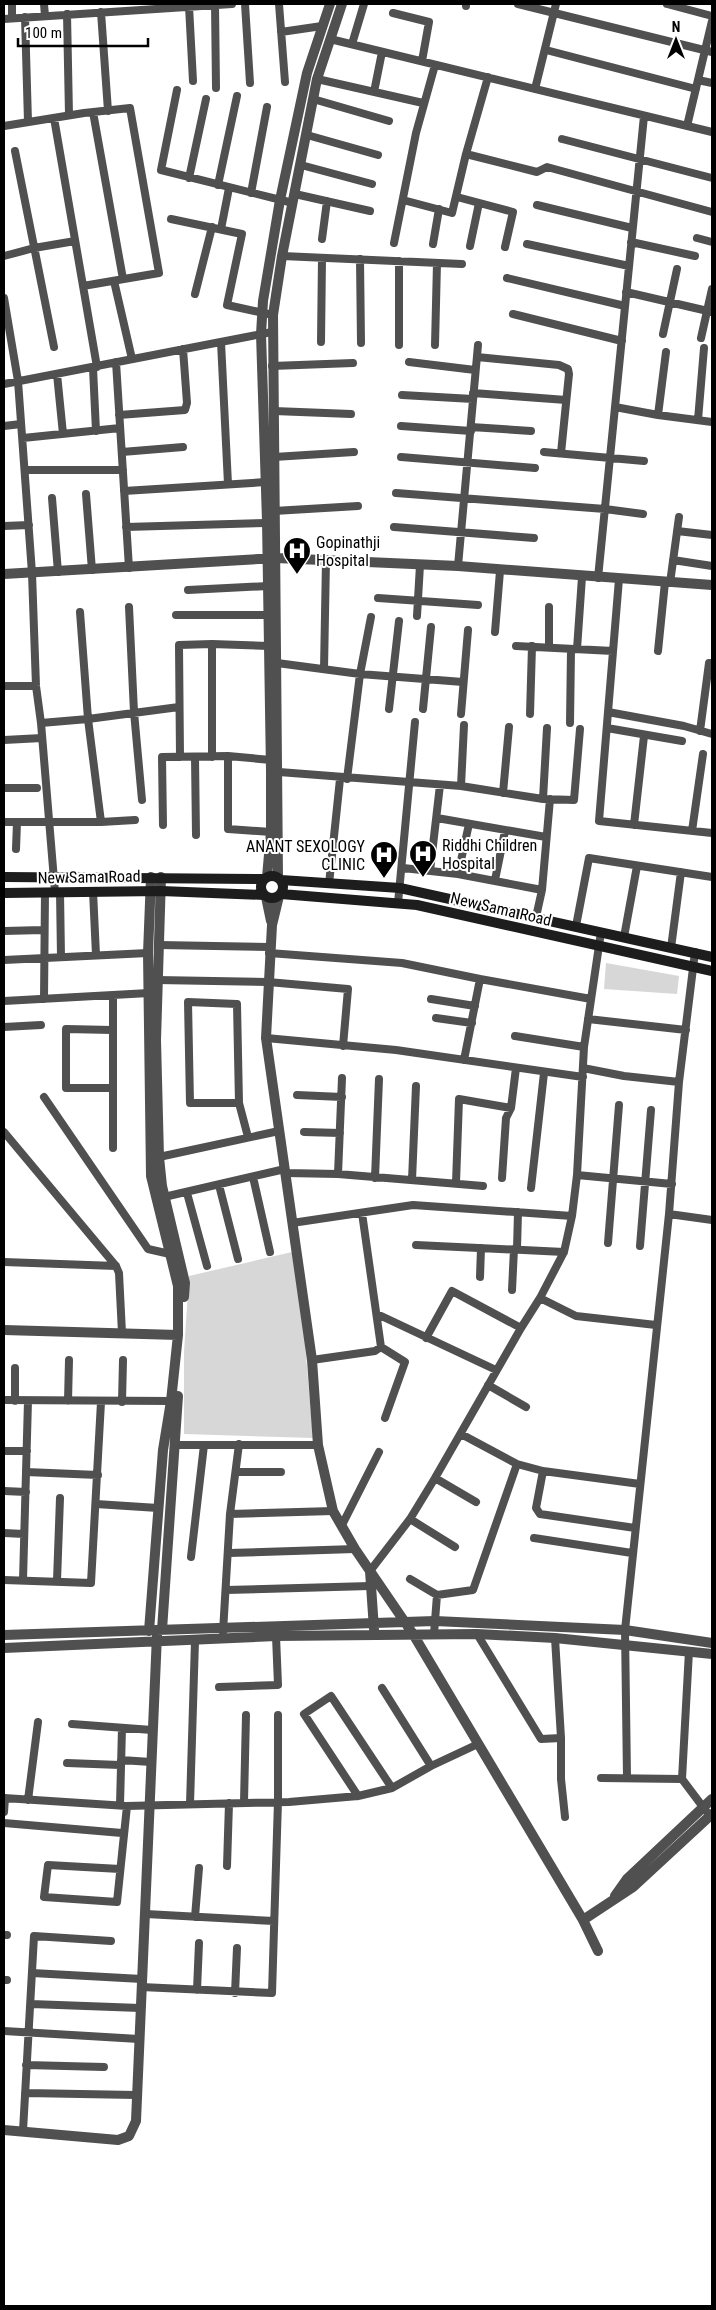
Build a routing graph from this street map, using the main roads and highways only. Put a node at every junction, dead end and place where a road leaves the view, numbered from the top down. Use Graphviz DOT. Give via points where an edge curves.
graph roads {
  1 [pos="4,877"];
  2 [pos="265,878"];
  3 [pos="280,879"];
  4 [pos="4,893"];
  5 [pos="280,895"];
  6 [pos="265,896"];
  7 [pos="712,953"];
  8 [pos="712,971"];
  1 -- 2 [label="main road, New Sama Road"];
  2 -- 3 [label="main road"];
  2 -- 6 [label="main road" via="261,886"];
  3 -- 5 [label="main road" via="284,888"];
  3 -- 7 [label="main road, New Sama Road" via="400,888 671,948"];
  4 -- 6 [label="main road, New Sama Road" via="156,891"];
  5 -- 6 [label="main road" via="274,898"];
  5 -- 8 [label="main road, New Sama Road" via="417,905"];
}
